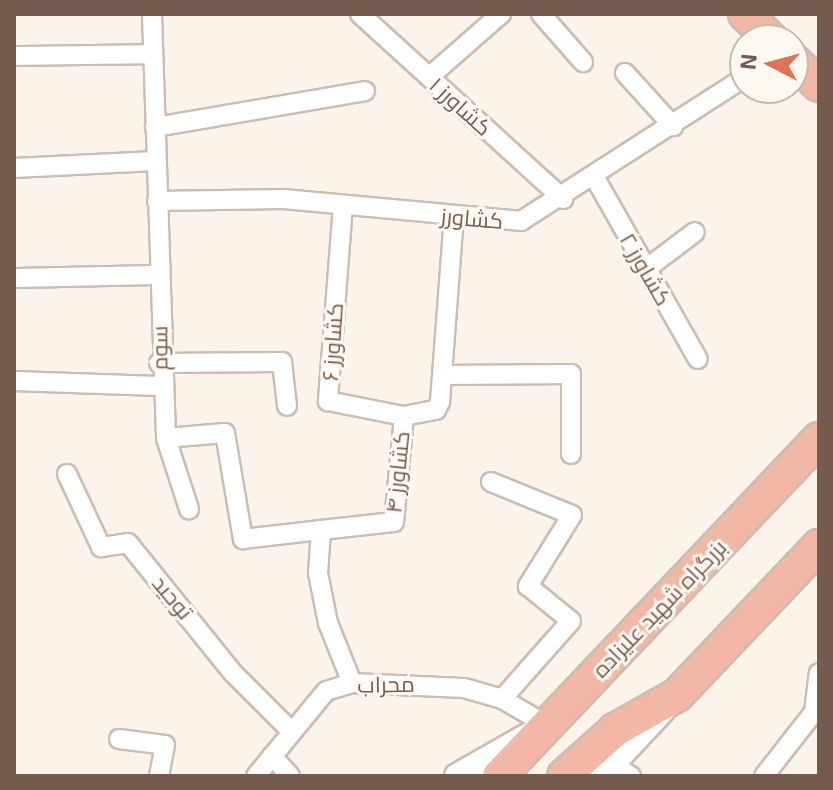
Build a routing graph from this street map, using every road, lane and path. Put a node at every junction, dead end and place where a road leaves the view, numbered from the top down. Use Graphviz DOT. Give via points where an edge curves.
graph roads {
  1 [pos="152,14"];
  2 [pos="360,14"];
  3 [pos="501,14"];
  4 [pos="541,14"];
  5 [pos="153,54"];
  6 [pos="14,56"];
  7 [pos="583,62"];
  8 [pos="625,73"];
  9 [pos="429,77"];
  10 [pos="729,88"];
  11 [pos="365,91"];
  12 [pos="673,126"];
  13 [pos="155,127"];
  14 [pos="156,161"];
  15 [pos="14,168"];
  16 [pos="595,178"];
  17 [pos="563,199"];
  18 [pos="157,201"];
  19 [pos="343,205"];
  20 [pos="454,217"];
  21 [pos="695,232"];
  22 [pos="646,269"];
  23 [pos="158,275"];
  24 [pos="14,278"];
  25 [pos="698,359"];
  26 [pos="159,363"];
  27 [pos="443,375"];
  28 [pos="14,381"];
  29 [pos="159,386"];
  30 [pos="287,406"];
  31 [pos="404,416"];
  32 [pos="166,438"];
  33 [pos="819,439"];
  34 [pos="571,454"];
  35 [pos="67,474"];
  36 [pos="491,482"];
  37 [pos="189,509"];
  38 [pos="321,530"];
  39 [pos="819,546"];
  40 [pos="819,673"];
  41 [pos="352,683"];
  42 [pos="677,695"];
  43 [pos="502,699"];
  44 [pos="547,725"];
  45 [pos="291,731"];
  46 [pos="119,739"];
  47 [pos="272,756"];
  48 [pos="615,772"];
  49 [pos="159,776"];
  50 [pos="256,776"];
  51 [pos="290,776"];
  52 [pos="457,776"];
  53 [pos="499,776"];
  54 [pos="564,776"];
  55 [pos="764,776"];
  1 -- 5 [label="street, سوم"];
  2 -- 9 [label="street, کشاورز ۱"];
  3 -- 9 [label="street"];
  4 -- 7 [label="street"];
  5 -- 6 [label="street"];
  5 -- 13 [label="street, سوم"];
  8 -- 12 [label="street"];
  9 -- 17 [label="street, کشاورز ۱"];
  10 -- 12 [label="street, کشاورز"];
  11 -- 13 [label="street"];
  12 -- 16 [label="street, کشاورز"];
  13 -- 14 [label="street, سوم"];
  14 -- 15 [label="street"];
  14 -- 18 [label="street, سوم"];
  16 -- 17 [label="street, کشاورز"];
  16 -- 22 [label="street, کشاورز ۲"];
  17 -- 20 [label="street, کشاورز" via="521,221"];
  18 -- 19 [label="street, کشاورز"];
  18 -- 23 [label="street, سوم"];
  19 -- 20 [label="street, کشاورز"];
  19 -- 31 [label="street, کشاورز ۶" via="328,401"];
  20 -- 27 [label="street, کشاورز ۴"];
  21 -- 22 [label="street"];
  22 -- 25 [label="street, کشاورز ۲"];
  23 -- 24 [label="street"];
  23 -- 26 [label="street, سوم"];
  26 -- 29 [label="street, سوم"];
  26 -- 30 [label="street" via="282,362"];
  27 -- 31 [label="street, کشاورز ۴" via="436,410"];
  27 -- 34 [label="street" via="571,374"];
  28 -- 29 [label="street"];
  29 -- 32 [label="street, سوم"];
  31 -- 38 [label="street, کشاورز ۴" via="394,522"];
  32 -- 37 [label="street, سوم"];
  32 -- 38 [label="street" via="225,433 243,539"];
  33 -- 44 [label="highway, بزرگراه شهید علیزاده"];
  35 -- 45 [label="street, توحید" via="101,547 128,543 232,672"];
  36 -- 43 [label="street" via="572,515 528,586 571,621"];
  38 -- 41 [label="street" via="318,573 328,623"];
  39 -- 42 [label="highway"];
  40 -- 55 [label="street" via="814,712"];
  41 -- 43 [label="street, محراب" via="420,682"];
  41 -- 45 [label="street, محراب" via="326,691"];
  42 -- 48 [label="main road"];
  42 -- 54 [label="highway" via="615,730"];
  43 -- 44 [label="street, محراب"];
  44 -- 52 [label="main road"];
  44 -- 53 [label="highway, بزرگراه شهید علیزاده"];
  45 -- 47 [label="street, محراب"];
  46 -- 49 [label="street" via="165,745"];
  47 -- 50 [label="street, محراب"];
  47 -- 51 [label="street"];
}
